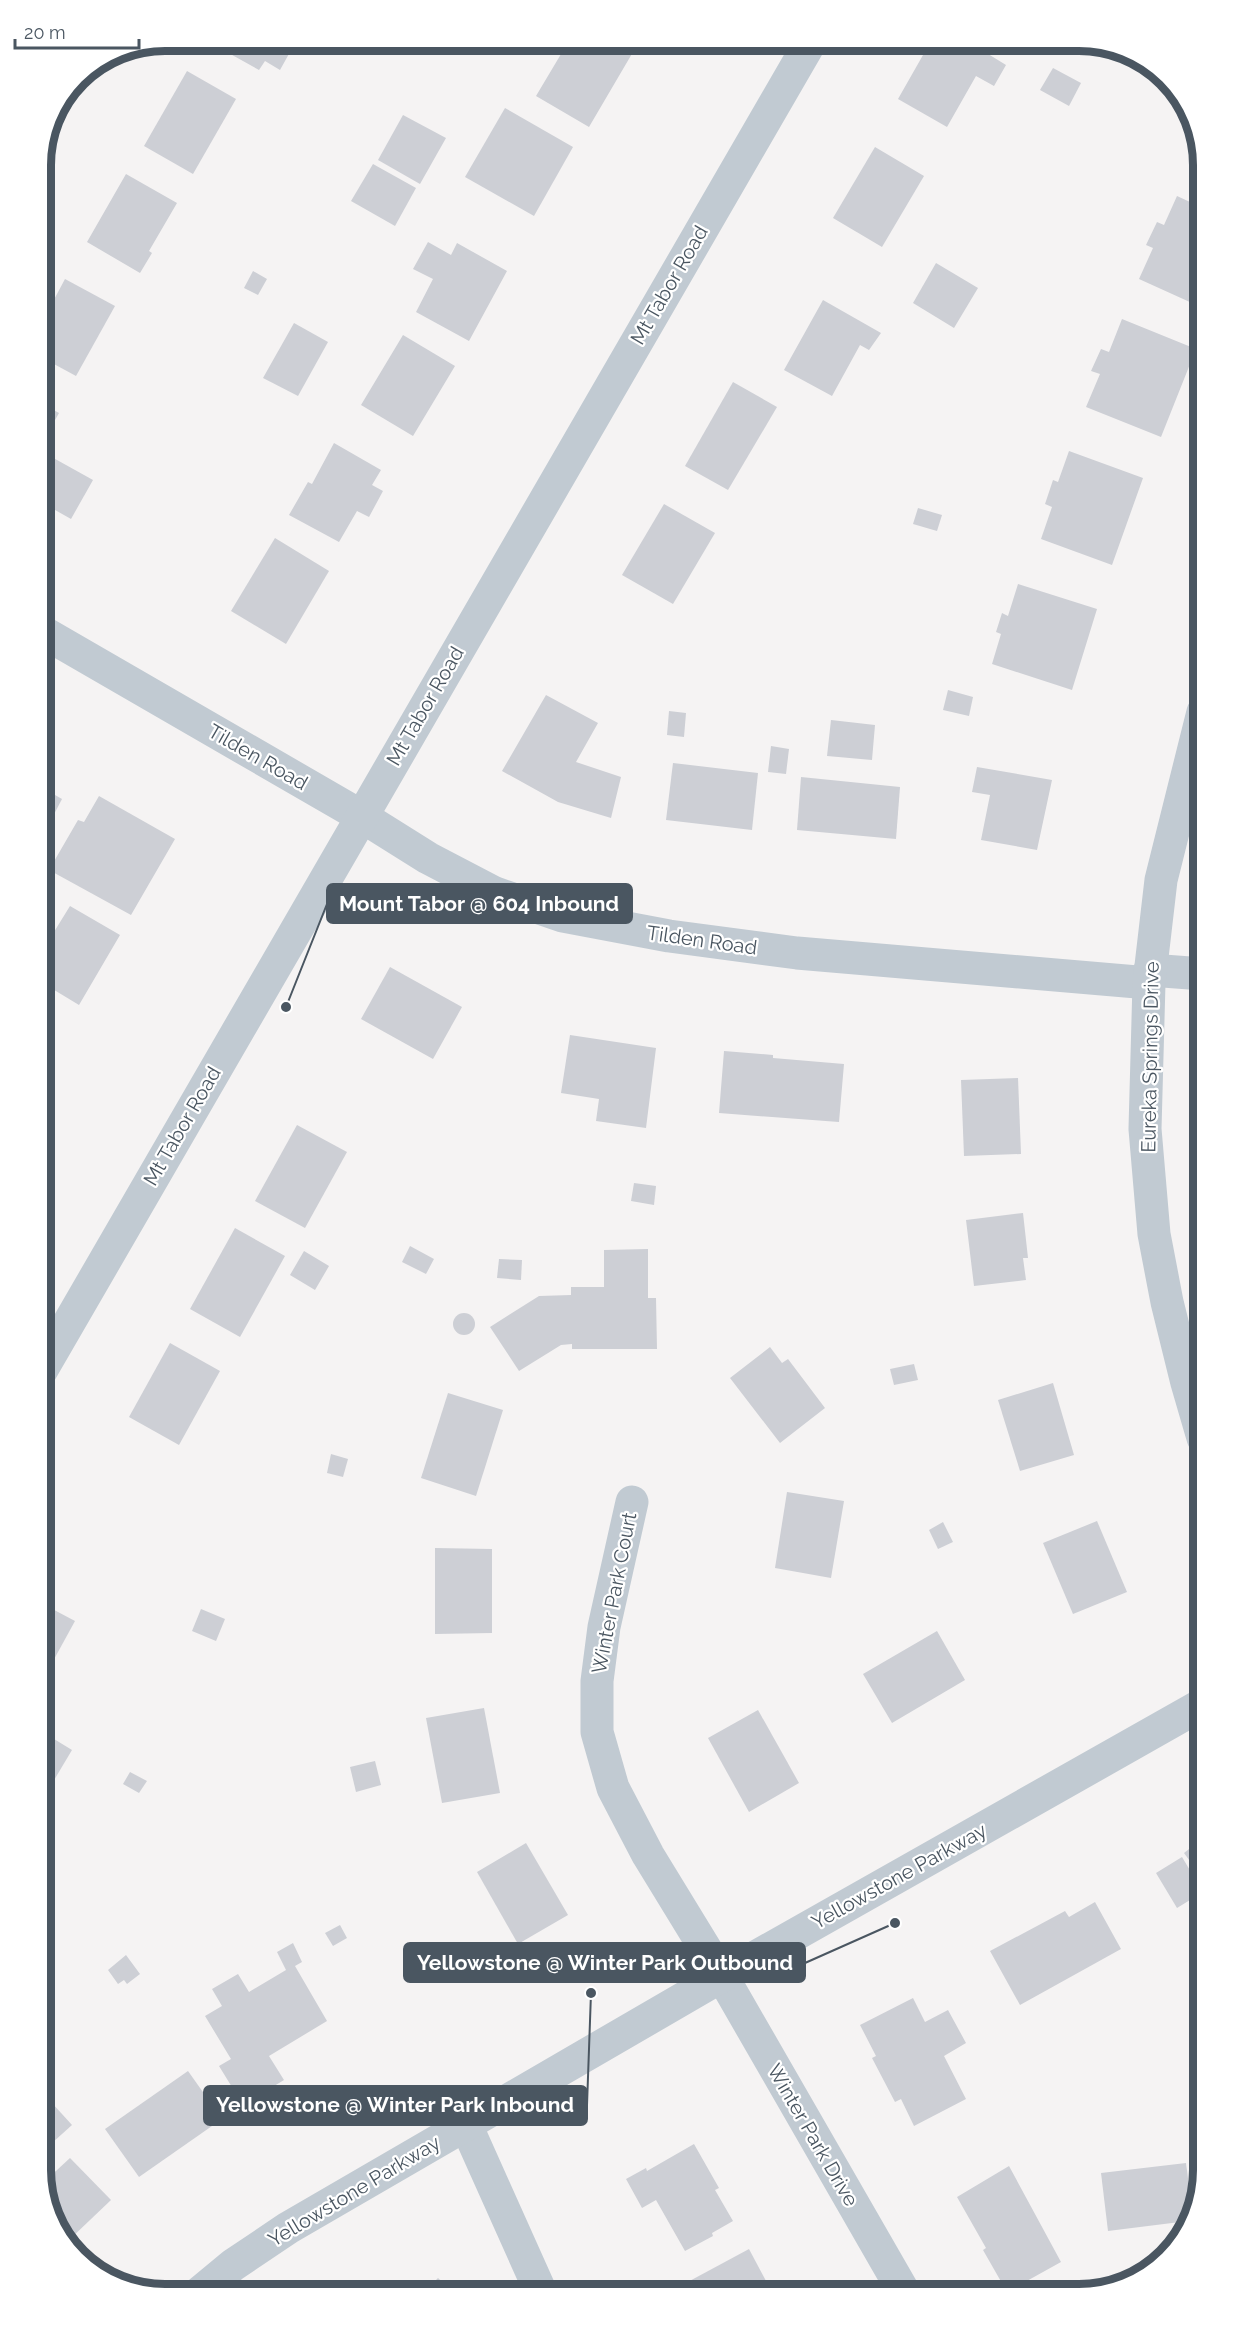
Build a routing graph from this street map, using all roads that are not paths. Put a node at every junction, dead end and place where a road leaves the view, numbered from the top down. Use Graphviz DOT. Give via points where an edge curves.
graph roads {
  1 [pos="805,51"];
  2 [pos="51,637"];
  3 [pos="1193,752"];
  4 [pos="361,816"];
  5 [pos="1193,974"];
  6 [pos="1150,976"];
  7 [pos="51,1354"];
  8 [pos="1193,1395"];
  9 [pos="632,1502"];
  10 [pos="1193,1710"];
  11 [pos="722,1976"];
  12 [pos="466,2125"];
  13 [pos="210,2284"];
  14 [pos="537,2284"];
  15 [pos="899,2284"];
  1 -- 4 [label="street, Mt Tabor Road"];
  2 -- 4 [label="street, Tilden Road"];
  3 -- 6 [label="street, Eureka Springs Drive" via="1161,880"];
  4 -- 6 [label="street, Tilden Road" via="428,858 495,893 563,916 669,936 797,953"];
  4 -- 7 [label="street, Mt Tabor Road"];
  5 -- 6 [label="street, Tilden Road"];
  6 -- 8 [label="street, Eureka Springs Drive" via="1145,1129 1154,1234 1167,1302"];
  9 -- 11 [label="street, Winter Park Court" via="604,1627 597,1681 597,1732 613,1788 648,1855"];
  10 -- 11 [label="street, Yellowstone Parkway"];
  11 -- 12 [label="street, Yellowstone Parkway"];
  11 -- 15 [label="street, Winter Park Drive"];
  12 -- 13 [label="street, Yellowstone Parkway" via="288,2228"];
  12 -- 14 [label="street"];
}
